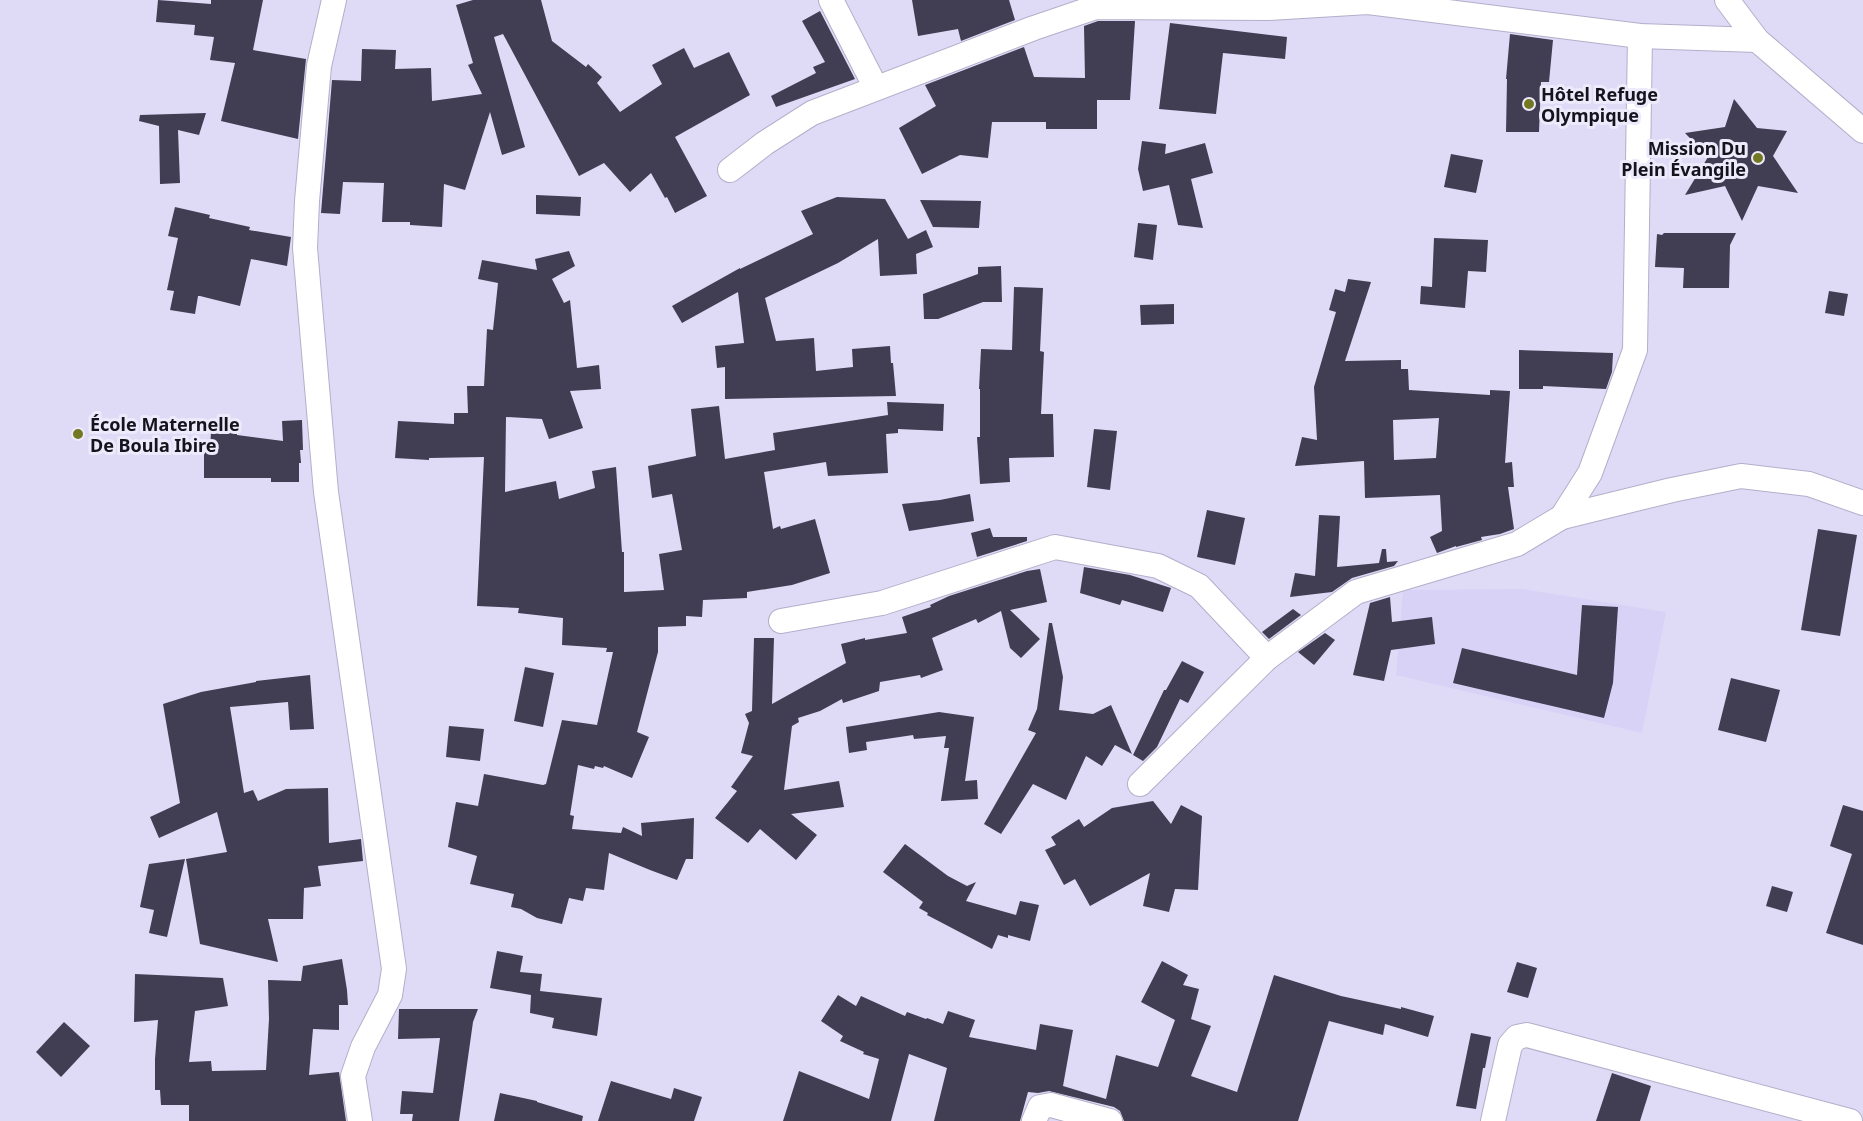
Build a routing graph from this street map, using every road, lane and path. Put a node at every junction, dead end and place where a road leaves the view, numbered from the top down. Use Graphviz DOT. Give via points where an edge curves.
graph roads {
  1 [pos="334,0"];
  2 [pos="831,0"];
  3 [pos="1727,0"];
  4 [pos="1368,1"];
  5 [pos="1640,36"];
  6 [pos="1757,40"];
  7 [pos="876,88"];
  8 [pos="1863,131"];
  9 [pos="730,170"];
  10 [pos="1863,503"];
  11 [pos="1562,517"];
  12 [pos="780,621"];
  13 [pos="1267,658"];
  14 [pos="1140,784"];
  15 [pos="360,1121"];
  16 [pos="1034,1121"];
  17 [pos="1110,1121"];
  18 [pos="1493,1121"];
  19 [pos="1850,1121"];
  1 -- 15 [label="street" via="319,66 305,248 326,492 394,969 390,995 353,1076"];
  2 -- 7 [label="street"];
  3 -- 6 [label="street"];
  4 -- 5 [label="street"];
  4 -- 7 [label="street" via="1268,8 1096,7"];
  5 -- 6 [label="street"];
  5 -- 11 [label="street" via="1635,350 1590,473"];
  6 -- 8 [label="street"];
  7 -- 9 [label="street" via="812,113"];
  10 -- 11 [label="street" via="1809,484 1741,476"];
  11 -- 13 [label="street" via="1517,544 1356,592"];
  12 -- 13 [label="street" via="882,603 1055,547 1158,566 1199,586"];
  13 -- 14 [label="street"];
  16 -- 17 [label="street" via="1040,1107 1051,1105"];
  18 -- 19 [label="street" via="1510,1045 1517,1037 1527,1035"];
}
